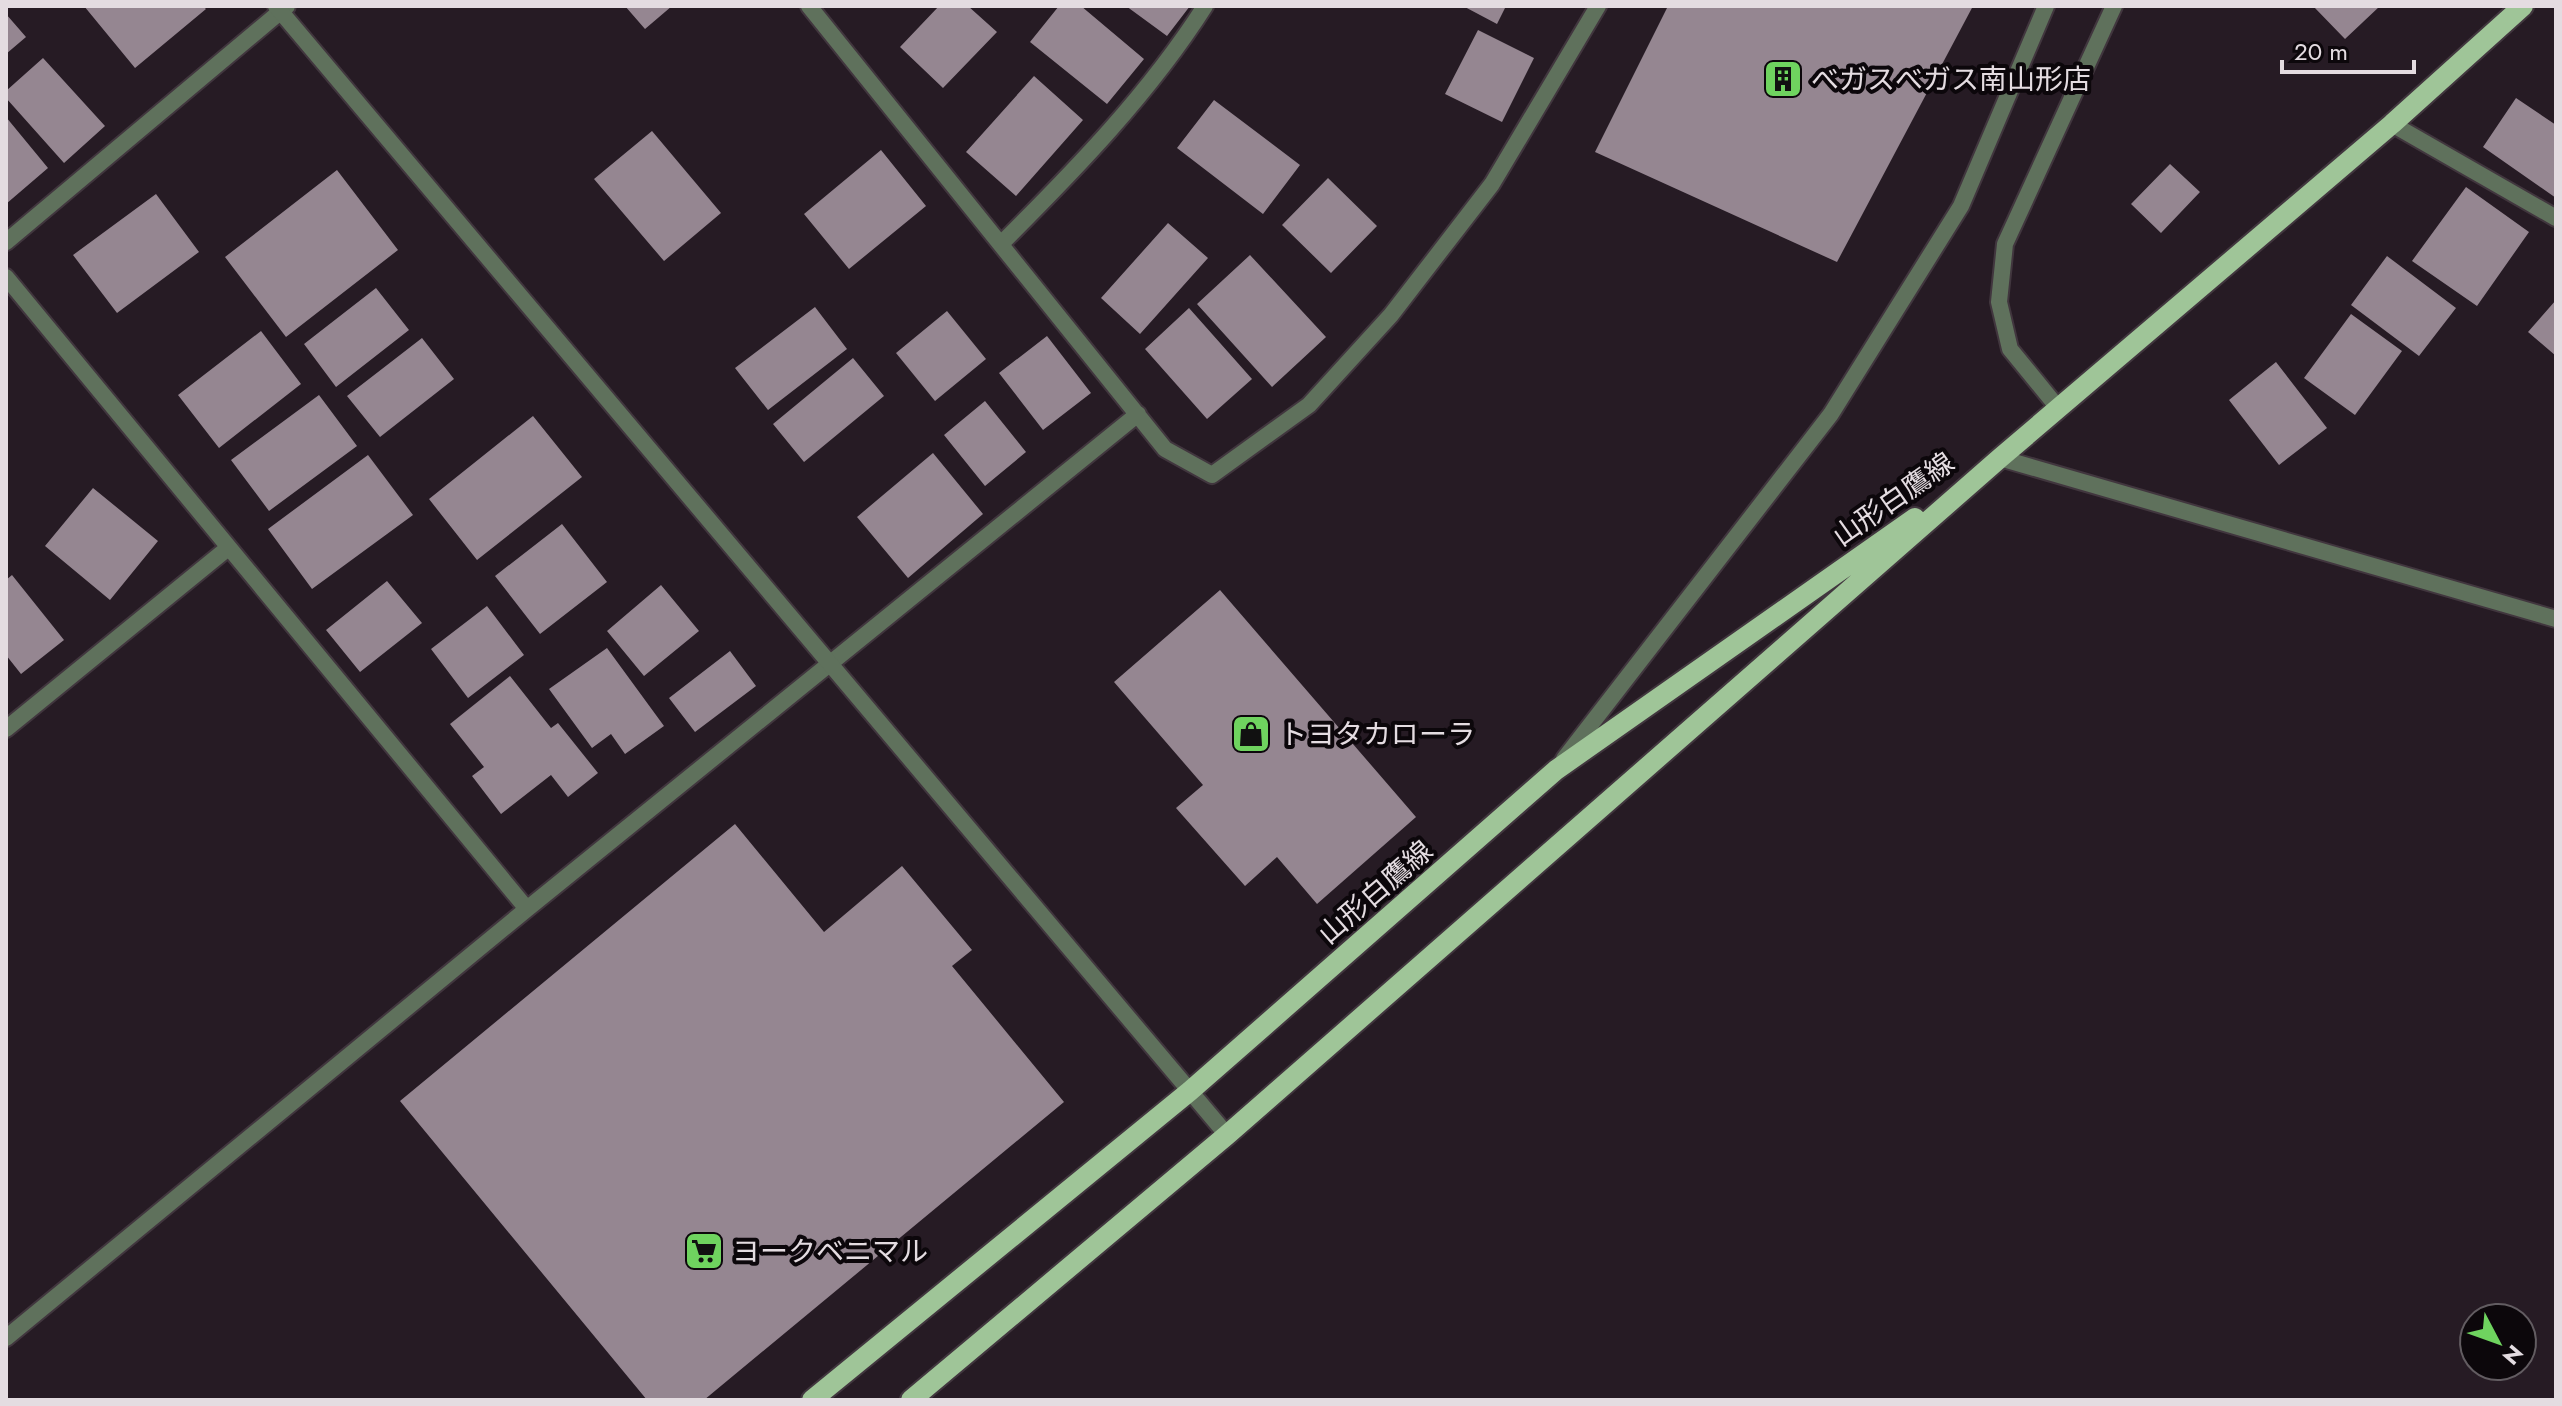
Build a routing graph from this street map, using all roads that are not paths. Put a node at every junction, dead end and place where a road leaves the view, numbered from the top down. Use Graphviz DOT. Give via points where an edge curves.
graph roads {
  1 [pos="809,6"];
  2 [pos="1205,6"];
  3 [pos="1598,6"];
  4 [pos="2046,6"];
  5 [pos="2114,6"];
  6 [pos="2523,6"];
  7 [pos="282,8"];
  8 [pos="2392,124"];
  9 [pos="2556,218"];
  10 [pos="6,242"];
  11 [pos="1001,244"];
  12 [pos="6,277"];
  13 [pos="2059,409"];
  14 [pos="1138,414"];
  15 [pos="2000,458"];
  16 [pos="228,548"];
  17 [pos="2556,619"];
  18 [pos="830,666"];
  19 [pos="6,729"];
  20 [pos="1556,770"];
  21 [pos="527,909"];
  22 [pos="1190,1091"];
  23 [pos="1227,1135"];
  24 [pos="6,1338"];
  25 [pos="812,1400"];
  26 [pos="911,1400"];
  1 -- 11 [label="street"];
  2 -- 11 [label="street" via="1133,105"];
  3 -- 14 [label="street" via="1492,184 1391,315 1309,405 1212,475 1165,449"];
  4 -- 20 [label="street" via="1961,206 1831,414"];
  5 -- 13 [label="street" via="2005,244 1999,302 2010,349"];
  6 -- 8 [label="main road, 山形白鷹線"];
  7 -- 10 [label="street"];
  7 -- 18 [label="street"];
  8 -- 9 [label="street"];
  8 -- 13 [label="main road, 山形白鷹線"];
  11 -- 14 [label="street"];
  12 -- 16 [label="street"];
  13 -- 15 [label="main road, 山形白鷹線"];
  14 -- 18 [label="street"];
  15 -- 17 [label="street"];
  15 -- 20 [label="main road, 山形白鷹線"];
  15 -- 23 [label="main road, 山形白鷹線"];
  16 -- 19 [label="street"];
  16 -- 21 [label="street"];
  18 -- 21 [label="street"];
  18 -- 22 [label="street"];
  20 -- 22 [label="main road, 山形白鷹線"];
  21 -- 24 [label="street"];
  22 -- 23 [label="street"];
  22 -- 25 [label="main road, 山形白鷹線"];
  23 -- 26 [label="main road, 山形白鷹線"];
}
